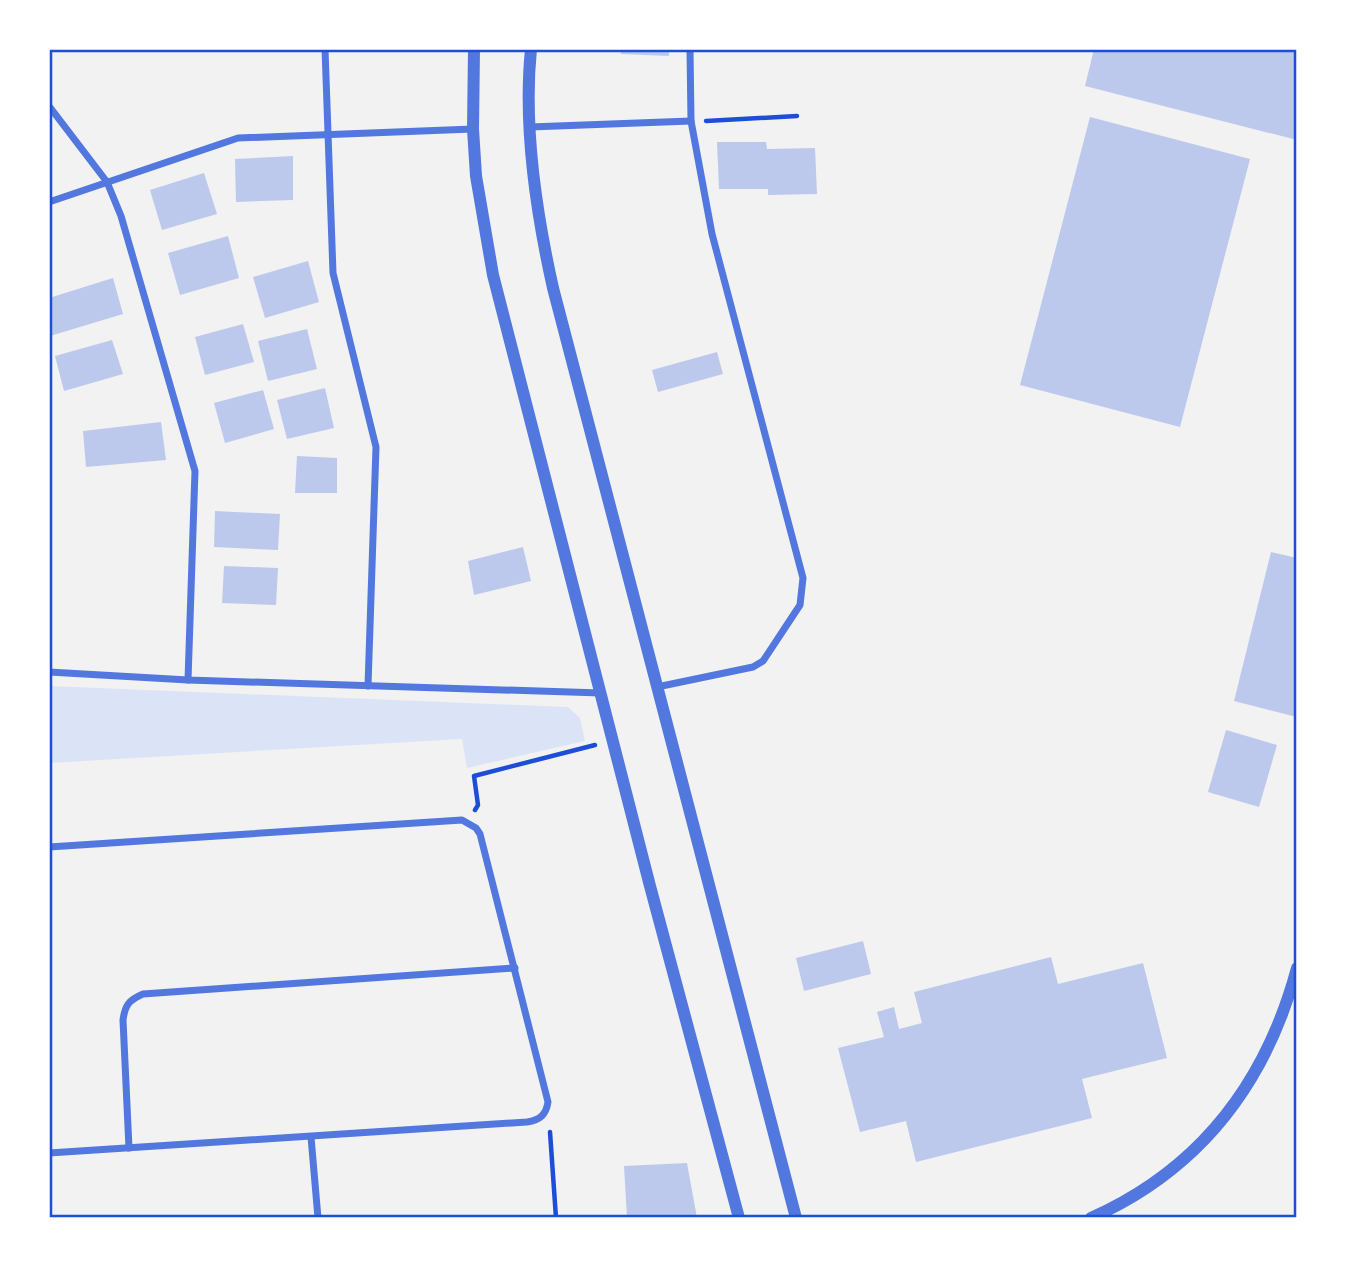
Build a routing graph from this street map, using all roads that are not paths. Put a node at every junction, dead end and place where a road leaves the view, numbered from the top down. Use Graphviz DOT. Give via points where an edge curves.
graph roads {
  1 [pos="325,49"];
  2 [pos="474,49"];
  3 [pos="531,49"];
  4 [pos="690,49"];
  5 [pos="49,106"];
  6 [pos="691,121"];
  7 [pos="530,127"];
  8 [pos="473,129"];
  9 [pos="327,134"];
  10 [pos="107,182"];
  11 [pos="49,202"];
  12 [pos="49,673"];
  13 [pos="187,680"];
  14 [pos="368,686"];
  15 [pos="657,687"];
  16 [pos="602,693"];
  17 [pos="49,847"];
  18 [pos="515,968"];
  19 [pos="1297,968"];
  20 [pos="311,1137"];
  21 [pos="129,1148"];
  22 [pos="49,1153"];
  23 [pos="318,1218"];
  24 [pos="738,1218"];
  25 [pos="796,1218"];
  26 [pos="1091,1218"];
  1 -- 9 [label="street"];
  2 -- 8 [label="street"];
  3 -- 7 [label="street"];
  4 -- 6 [label="street"];
  5 -- 10 [label="street"];
  6 -- 7 [label="street"];
  6 -- 15 [label="street" via="715,246 803,592 800,605 763,661"];
  7 -- 15 [label="street" via="541,234 552,288"];
  8 -- 9 [label="street"];
  8 -- 16 [label="street" via="493,275"];
  9 -- 10 [label="street" via="238,138"];
  9 -- 14 [label="street" via="334,273 376,447"];
  10 -- 11 [label="street"];
  10 -- 13 [label="street" via="195,471"];
  12 -- 13 [label="street"];
  13 -- 14 [label="street"];
  14 -- 16 [label="street"];
  15 -- 25 [label="street"];
  16 -- 24 [label="street"];
  17 -- 18 [label="street" via="462,820 480,834"];
  18 -- 20 [label="street" via="547,1095 545,1114 538,1120"];
  18 -- 21 [label="street" via="143,994 131,999 123,1020"];
  19 -- 26 [label="street" via="1268,1050 1216,1129 1163,1176"];
  20 -- 21 [label="street"];
  20 -- 23 [label="street"];
  21 -- 22 [label="street"];
}
